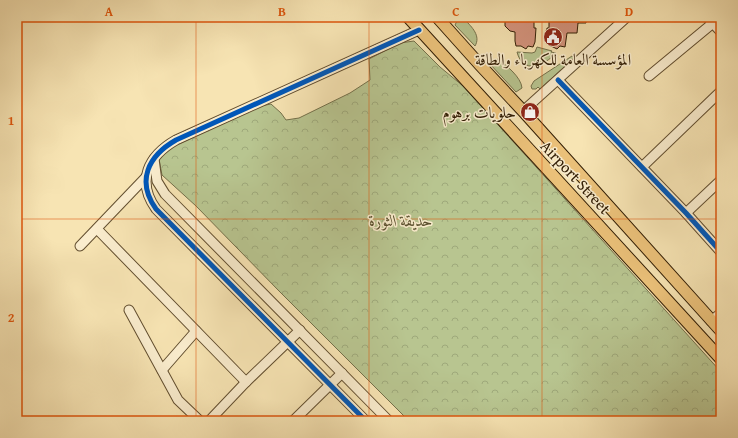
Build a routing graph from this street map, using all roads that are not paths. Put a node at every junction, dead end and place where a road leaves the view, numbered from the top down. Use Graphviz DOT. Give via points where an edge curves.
graph roads {
  1 [pos="408,17"];
  2 [pos="436,17"];
  3 [pos="627,17"];
  4 [pos="710,20"];
  5 [pos="419,30"];
  6 [pos="721,32"];
  7 [pos="649,76"];
  8 [pos="558,80"];
  9 [pos="721,91"];
  10 [pos="523,111"];
  11 [pos="154,159"];
  12 [pos="642,167"];
  13 [pos="146,180"];
  14 [pos="721,180"];
  15 [pos="157,181"];
  16 [pos="686,213"];
  17 [pos="190,219"];
  18 [pos="97,229"];
  19 [pos="178,231"];
  20 [pos="718,241"];
  21 [pos="80,246"];
  22 [pos="721,252"];
  23 [pos="129,310"];
  24 [pos="721,313"];
  25 [pos="711,321"];
  26 [pos="300,330"];
  27 [pos="721,330"];
  28 [pos="196,331"];
  29 [pos="696,332"];
  30 [pos="288,342"];
  31 [pos="706,343"];
  32 [pos="721,359"];
  33 [pos="162,370"];
  34 [pos="342,373"];
  35 [pos="246,382"];
  36 [pos="330,384"];
  37 [pos="200,421"];
  38 [pos="209,421"];
  39 [pos="293,421"];
  40 [pos="366,421"];
  41 [pos="389,421"];
  1 -- 5 [label="main road, Airport Street"];
  2 -- 10 [label="main road, Airport Street"];
  3 -- 8 [label="street"];
  4 -- 6 [label="street"];
  4 -- 7 [label="street"];
  5 -- 11 [label="street" via="176,140"];
  5 -- 29 [label="main road, Airport Street"];
  8 -- 10 [label="street"];
  8 -- 12 [label="street"];
  9 -- 12 [label="street"];
  10 -- 25 [label="main road, Airport Street"];
  11 -- 13 [label="street" via="149,165"];
  11 -- 15 [label="street"];
  12 -- 16 [label="street"];
  13 -- 15 [label="street"];
  13 -- 18 [label="street"];
  13 -- 19 [label="street" via="152,203"];
  14 -- 16 [label="street"];
  15 -- 17 [label="street" via="165,194"];
  16 -- 20 [label="street"];
  17 -- 19 [label="street"];
  17 -- 26 [label="street"];
  18 -- 21 [label="street"];
  18 -- 28 [label="street"];
  19 -- 30 [label="street"];
  20 -- 22 [label="street"];
  23 -- 33 [label="street"];
  24 -- 25 [label="street"];
  25 -- 27 [label="main road, Airport Street"];
  25 -- 29 [label="main road"];
  26 -- 30 [label="street"];
  26 -- 34 [label="street"];
  27 -- 31 [label="main road"];
  28 -- 33 [label="street"];
  28 -- 35 [label="street"];
  29 -- 31 [label="main road, Airport Street"];
  30 -- 35 [label="street"];
  30 -- 36 [label="street"];
  31 -- 32 [label="main road, Airport Street"];
  33 -- 37 [label="street" via="178,400"];
  34 -- 36 [label="street"];
  34 -- 41 [label="street"];
  35 -- 38 [label="street"];
  36 -- 39 [label="street"];
  36 -- 40 [label="street"];
}
